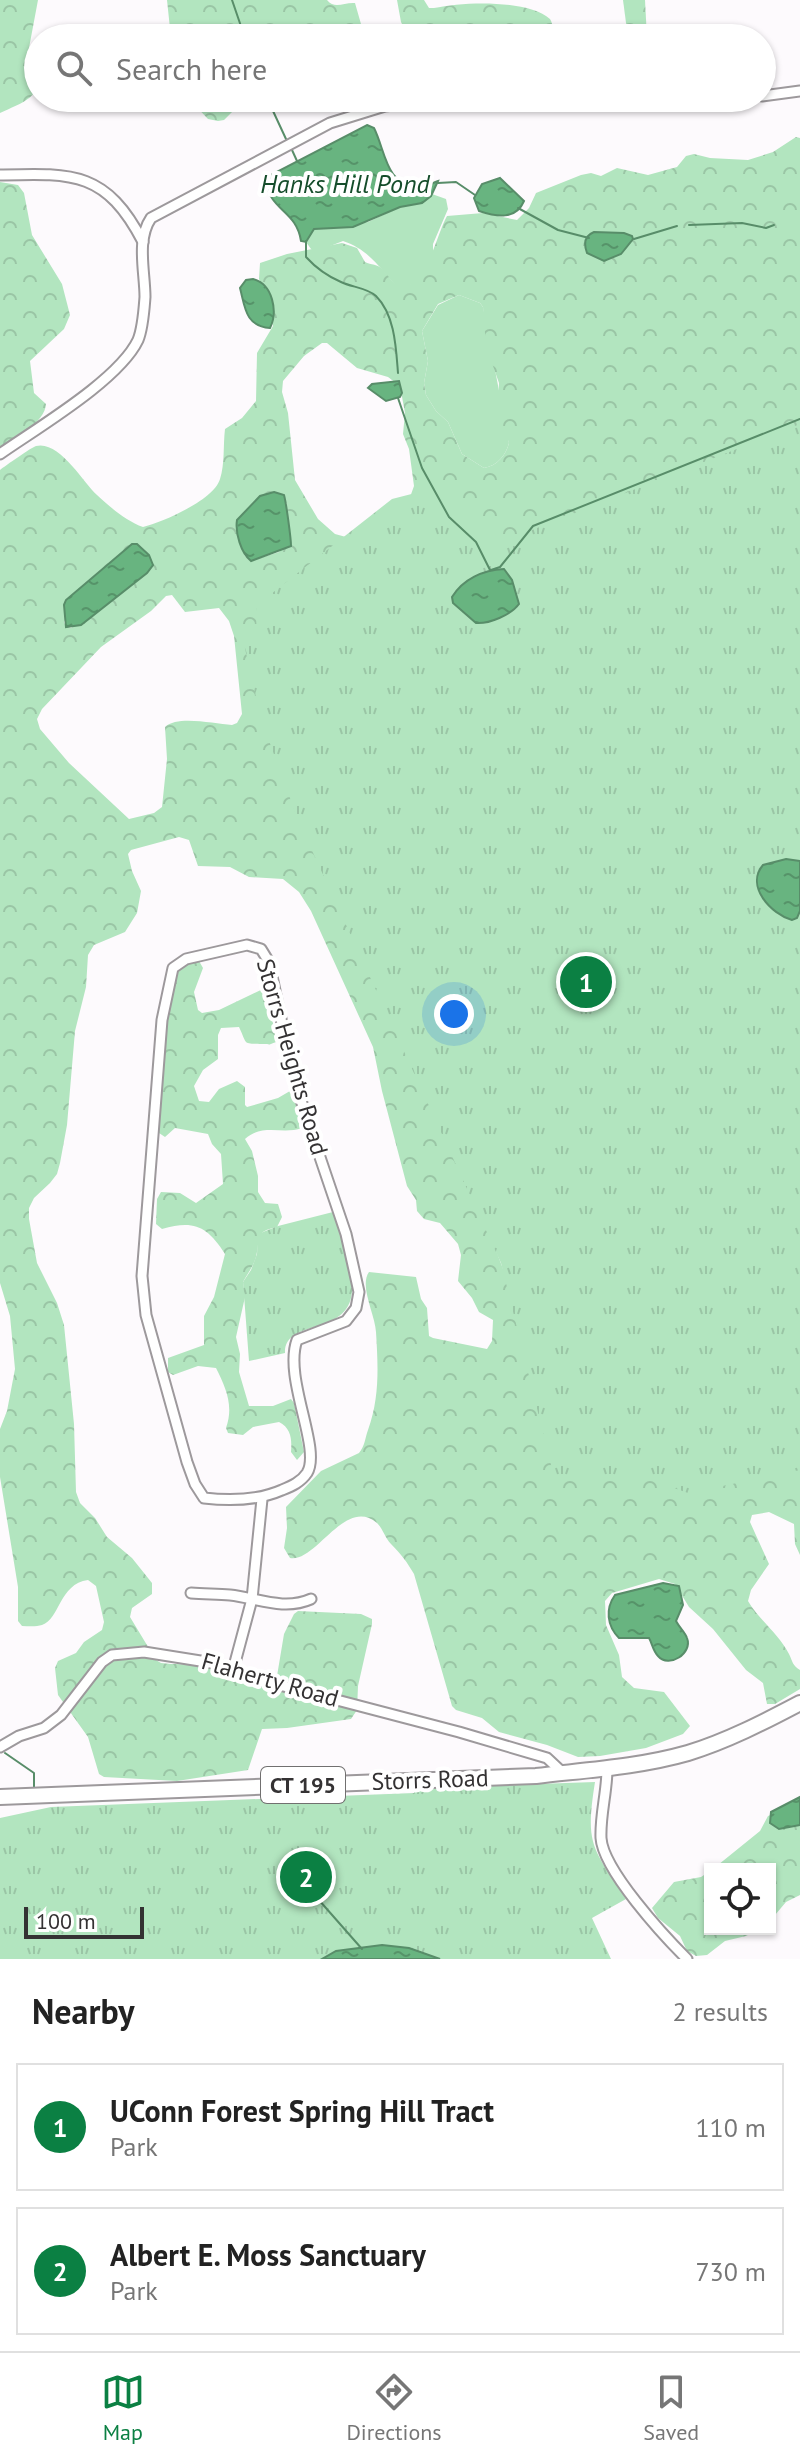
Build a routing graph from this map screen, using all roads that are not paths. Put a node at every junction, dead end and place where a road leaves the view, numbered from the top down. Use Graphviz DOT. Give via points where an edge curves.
graph roads {
  1 [pos="800,91"];
  2 [pos="776,94"];
  3 [pos="366,112"];
  4 [pos="0,175"];
  5 [pos="129,216"];
  6 [pos="151,218"];
  7 [pos="143,242"];
  8 [pos="0,454"];
  9 [pos="262,1499"];
  10 [pos="191,1593"];
  11 [pos="252,1599"];
  12 [pos="311,1599"];
  13 [pos="233,1670"];
  14 [pos="800,1703"];
  15 [pos="0,1747"];
  16 [pos="607,1769"];
  17 [pos="563,1773"];
  18 [pos="0,1797"];
  19 [pos="687,1959"];
  1 -- 2 [label="street"];
  3 -- 6 [label="street" via="330,123"];
  4 -- 5 [label="street" via="81,178"];
  5 -- 6 [label="street"];
  5 -- 7 [label="street"];
  6 -- 7 [label="street"];
  7 -- 8 [label="street" via="144,308 139,338 126,359"];
  9 -- 9 [label="street, Storrs Heights Road" via="204,1498 195,1484 146,1315 142,1276 162,1020 173,968 186,959 247,945 261,949 269,962 288,1052 359,1292 346,1321 297,1340 293,1372 309,1471 297,1483"];
  9 -- 11 [label="street"];
  10 -- 11 [label="street"];
  11 -- 12 [label="street" via="297,1605"];
  11 -- 13 [label="street"];
  13 -- 15 [label="street, Flaherty Road" via="185,1657 112,1655 91,1673 61,1715"];
  13 -- 17 [label="street, Flaherty Road" via="547,1758"];
  14 -- 16 [label="main road, Storrs Road / CT 195" via="688,1753"];
  16 -- 17 [label="main road, Storrs Road / CT 195"];
  16 -- 19 [label="street" via="604,1849 636,1900"];
  17 -- 18 [label="main road, Storrs Road / CT 195"];
}
